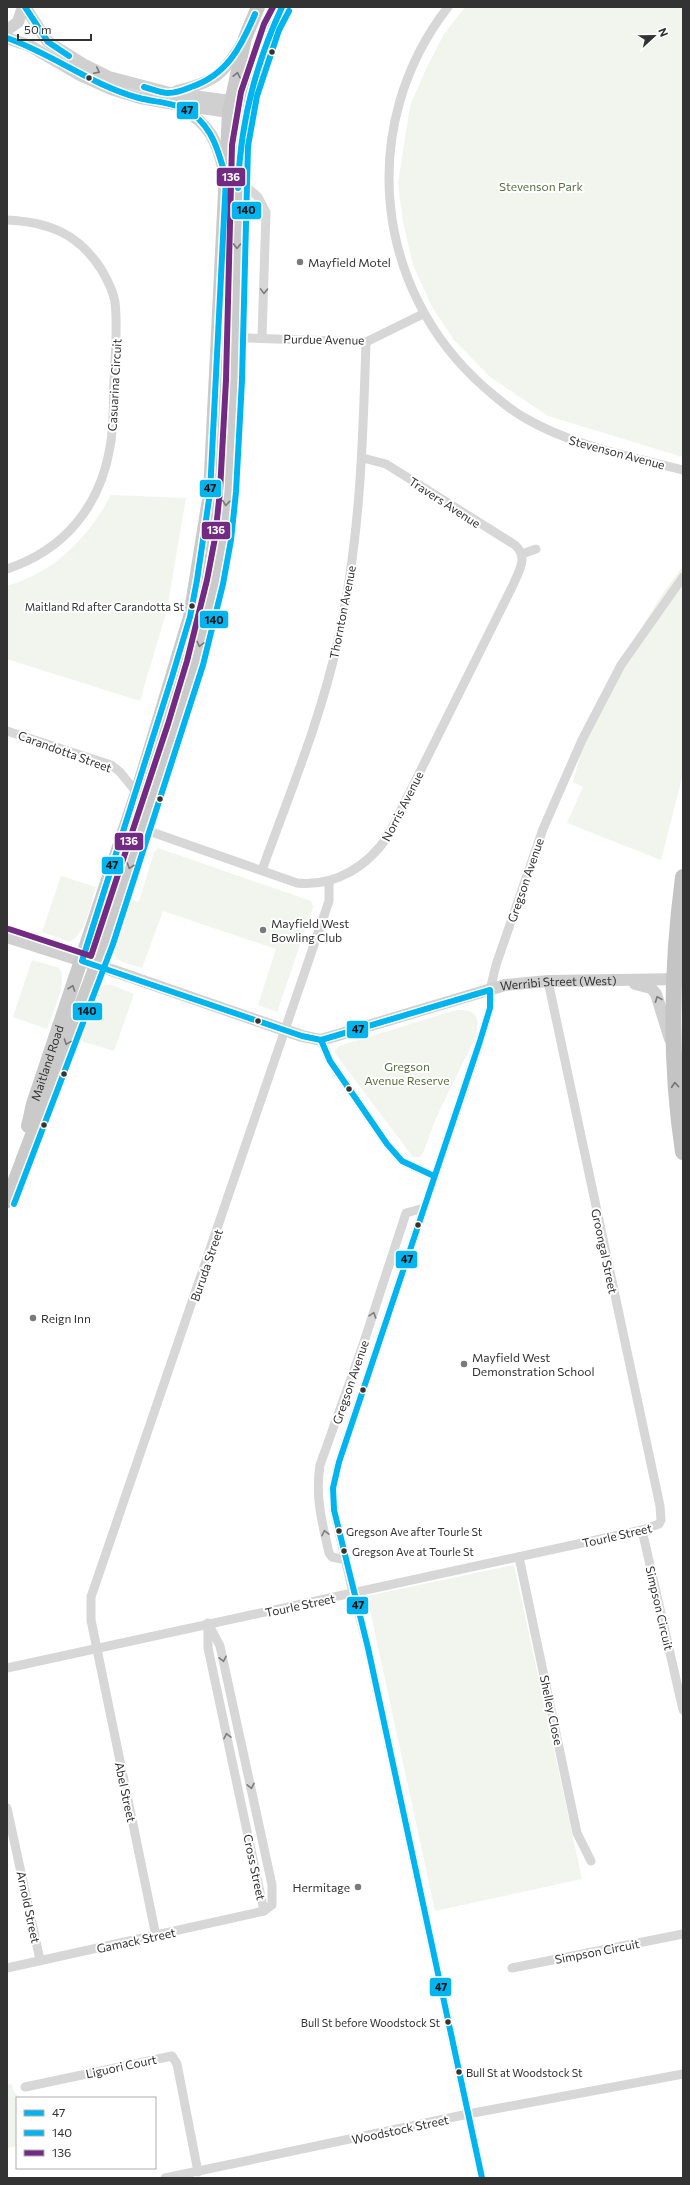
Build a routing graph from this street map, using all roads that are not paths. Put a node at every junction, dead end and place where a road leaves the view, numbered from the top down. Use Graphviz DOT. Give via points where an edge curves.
graph roads {
  1 [pos="24,7"];
  2 [pos="258,7"];
  3 [pos="282,7"];
  4 [pos="448,7"];
  5 [pos="7,30"];
  6 [pos="7,38"];
  7 [pos="245,38"];
  8 [pos="172,99"];
  9 [pos="230,106"];
  10 [pos="246,109"];
  11 [pos="232,179"];
  12 [pos="7,220"];
  13 [pos="423,314"];
  14 [pos="236,336"];
  15 [pos="218,337"];
  16 [pos="262,337"];
  17 [pos="366,342"];
  18 [pos="363,458"];
  19 [pos="683,470"];
  20 [pos="536,549"];
  21 [pos="522,554"];
  22 [pos="7,570"];
  23 [pos="683,577"];
  24 [pos="7,731"];
  25 [pos="137,793"];
  26 [pos="142,829"];
  27 [pos="262,870"];
  28 [pos="683,877"];
  29 [pos="329,882"];
  30 [pos="7,937"];
  31 [pos="82,961"];
  32 [pos="96,966"];
  33 [pos="678,979"];
  34 [pos="548,981"];
  35 [pos="610,981"];
  36 [pos="490,990"];
  37 [pos="286,1031"];
  38 [pos="321,1040"];
  39 [pos="673,1050"];
  40 [pos="683,1152"];
  41 [pos="18,1170"];
  42 [pos="434,1176"];
  43 [pos="7,1201"];
  44 [pos="424,1208"];
  45 [pos="661,1520"];
  46 [pos="642,1530"];
  47 [pos="519,1557"];
  48 [pos="346,1560"];
  49 [pos="353,1593"];
  50 [pos="208,1624"];
  51 [pos="96,1648"];
  52 [pos="7,1668"];
  53 [pos="683,1710"];
  54 [pos="7,1808"];
  55 [pos="591,1861"];
  56 [pos="264,1911"];
  57 [pos="683,1934"];
  58 [pos="156,1936"];
  59 [pos="40,1960"];
  60 [pos="7,1968"];
  61 [pos="512,1968"];
  62 [pos="683,2074"];
  63 [pos="25,2087"];
  64 [pos="468,2114"];
  65 [pos="198,2172"];
  66 [pos="165,2178"];
  67 [pos="482,2178"];
  1 -- 5 [label="main road" via="18,22"];
  1 -- 8 [label="main road, one-way" via="48,42 83,64"];
  2 -- 7 [label="main road, Maitland Road"];
  3 -- 10 [label="main road, Maitland Road" via="262,56"];
  4 -- 13 [label="street, Stevenson Avenue" via="423,46 408,77 390,151 390,205 395,238 406,277"];
  6 -- 8 [label="main road" via="30,46 80,75 111,89 140,98"];
  7 -- 8 [label="main road" via="229,62 212,80"];
  9 -- 7 [label="main road, Maitland Road, one-way"];
  8 -- 9 [label="main road"];
  8 -- 11 [label="main road" via="208,128"];
  9 -- 10 [label="main road"];
  9 -- 11 [label="main road, Maitland Road"];
  10 -- 11 [label="main road, Maitland Road"];
  11 -- 14 [label="main road, Maitland Road, one-way"];
  11 -- 15 [label="main road, Maitland Road"];
  11 -- 16 [label="street, one-way" via="258,197 266,212"];
  12 -- 22 [label="street, Casuarina Circuit" via="38,223 64,232 94,257 108,281 115,302 116,338 111,447 102,481 86,512 58,544"];
  13 -- 17 [label="street, Purdue Avenue"];
  13 -- 19 [label="street, Stevenson Avenue" via="445,346 472,376 524,418 559,435 595,448"];
  14 -- 15 [label="street, Purdue Avenue"];
  14 -- 16 [label="street, Purdue Avenue"];
  14 -- 26 [label="main road, Maitland Road, one-way" via="228,492 215,582 195,663"];
  15 -- 25 [label="main road, Maitland Road" via="210,493 197,580 190,617"];
  16 -- 17 [label="street, Purdue Avenue"];
  17 -- 18 [label="street, Thornton Avenue"];
  18 -- 21 [label="street, Travers Avenue" via="386,464 515,545"];
  18 -- 27 [label="street, Thornton Avenue" via="354,550 338,642 322,698"];
  20 -- 21 [label="street"];
  21 -- 29 [label="street, Norris Avenue" via="523,561 514,583 389,834 379,849 362,865"];
  23 -- 36 [label="street, Gregson Avenue" via="621,665 582,740 543,829 498,958"];
  24 -- 25 [label="street, Carandotta Street" via="111,765"];
  25 -- 31 [label="main road, Maitland Road"];
  26 -- 27 [label="street, Norris Avenue"];
  26 -- 32 [label="main road, Maitland Road, one-way"];
  27 -- 29 [label="street, Norris Avenue" via="297,883"];
  28 -- 33 [label="highway"];
  29 -- 37 [label="street, Buruda Street" via="329,901"];
  30 -- 31 [label="main road"];
  31 -- 32 [label="main road"];
  41 -- 31 [label="main road, Maitland Road, one-way" via="33,1104"];
  32 -- 37 [label="main road"];
  32 -- 41 [label="main road, Maitland Road, one-way"];
  33 -- 35 [label="main road, Werribi Street (West)"];
  33 -- 39 [label="highway"];
  34 -- 35 [label="main road, Werribi Street (West)"];
  34 -- 36 [label="main road, Werribi Street (West)" via="505,985"];
  34 -- 45 [label="street, Groongal Street"];
  39 -- 35 [label="main road, one-way" via="654,991 647,986"];
  36 -- 38 [label="main road, Werribi Street (West)"];
  36 -- 42 [label="street, Gregson Avenue" via="490,1008 480,1042"];
  37 -- 38 [label="main road"];
  37 -- 51 [label="street, Buruda Street" via="92,1597 91,1620"];
  38 -- 42 [label="street" via="330,1061 386,1144 402,1161"];
  40 -- 39 [label="highway, one-way"];
  41 -- 43 [label="main road, Maitland Road"];
  42 -- 44 [label="street, Gregson Avenue"];
  44 -- 48 [label="street, Gregson Avenue" via="335,1476 334,1504"];
  48 -- 44 [label="street, Gregson Avenue, one-way" via="332,1557 329,1553 318,1500 320,1465 406,1213"];
  45 -- 46 [label="street, Tourle Street" via="655,1526"];
  46 -- 47 [label="street, Tourle Street"];
  46 -- 53 [label="street, Simpson Circuit"];
  47 -- 49 [label="street, Tourle Street"];
  47 -- 55 [label="street, Shelley Close" via="578,1833"];
  48 -- 49 [label="street, Gregson Avenue"];
  49 -- 50 [label="street, Tourle Street"];
  49 -- 64 [label="street, Gregson Avenue" via="368,1648"];
  50 -- 51 [label="street, Tourle Street"];
  56 -- 50 [label="street, Cross Street, one-way" via="208,1648"];
  50 -- 56 [label="street, Cross Street, one-way" via="220,1646 272,1885 272,1904"];
  51 -- 52 [label="street, Tourle Street"];
  51 -- 58 [label="street, Abel Street"];
  54 -- 59 [label="street, Arnold Street"];
  56 -- 58 [label="street, Gamack Street"];
  57 -- 61 [label="street, Simpson Circuit"];
  58 -- 59 [label="street, Gamack Street"];
  59 -- 60 [label="street, Gamack Street"];
  62 -- 64 [label="street, Woodstock Street"];
  63 -- 65 [label="street, Liguori Court" via="172,2056 177,2064"];
  64 -- 65 [label="street, Woodstock Street"];
  64 -- 67 [label="street, Gregson Avenue"];
  65 -- 66 [label="street, Woodstock Street"];
}
